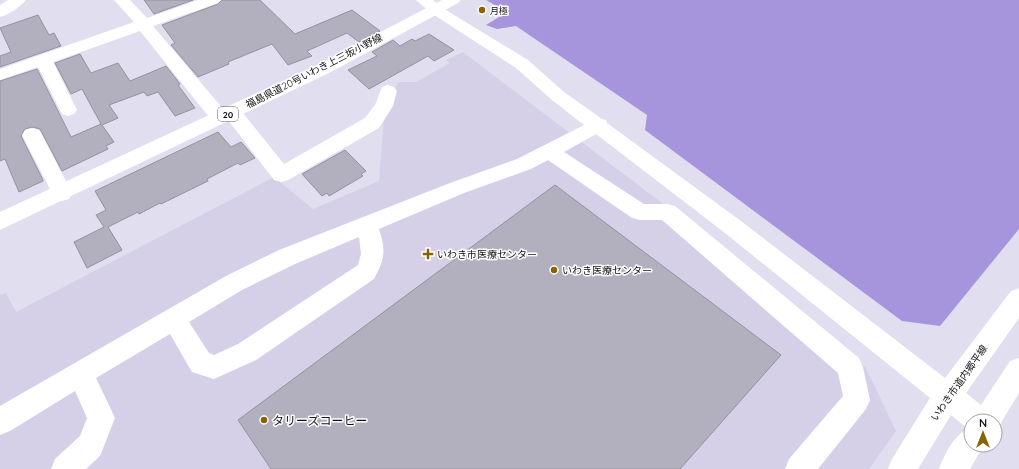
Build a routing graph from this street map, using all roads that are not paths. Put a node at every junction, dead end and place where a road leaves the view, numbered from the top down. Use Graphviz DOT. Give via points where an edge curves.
graph roads {
  1 [pos="18,0"];
  2 [pos="122,0"];
  3 [pos="213,0"];
  4 [pos="438,3"];
  5 [pos="0,12"];
  6 [pos="144,24"];
  7 [pos="43,60"];
  8 [pos="0,75"];
  9 [pos="388,91"];
  10 [pos="68,110"];
  11 [pos="226,115"];
  12 [pos="598,125"];
  13 [pos="32,135"];
  14 [pos="548,151"];
  15 [pos="62,193"];
  16 [pos="0,222"];
  17 [pos="367,225"];
  18 [pos="1019,298"];
  19 [pos="174,319"];
  20 [pos="1019,370"];
  21 [pos="80,374"];
  22 [pos="947,396"];
  23 [pos="969,413"];
  24 [pos="991,413"];
  25 [pos="0,421"];
  26 [pos="964,453"];
  27 [pos="65,469"];
  28 [pos="799,469"];
  29 [pos="902,469"];
  30 [pos="953,469"];
  1 -- 5 [label="street"];
  2 -- 6 [label="street"];
  3 -- 6 [label="street"];
  4 -- 11 [label="street, 福島県道20号いわき上三坂小野線 / 20" via="324,68"];
  4 -- 12 [label="street" via="458,22 522,64 558,96"];
  6 -- 7 [label="street"];
  6 -- 11 [label="street" via="150,34"];
  7 -- 8 [label="street"];
  7 -- 10 [label="street"];
  9 -- 11 [label="street" via="384,106 372,123 281,175"];
  11 -- 15 [label="street, 福島県道20号いわき上三坂小野線 / 20"];
  12 -- 14 [label="street"];
  12 -- 22 [label="street"];
  13 -- 15 [label="street"];
  14 -- 17 [label="street" via="524,164"];
  14 -- 28 [label="street" via="640,212 667,212 850,367 857,400"];
  15 -- 16 [label="street, 福島県道20号いわき上三坂小野線 / 20"];
  17 -- 19 [label="street" via="287,257 234,283"];
  17 -- 19 [label="street" via="374,250 372,262 366,272 247,352 231,360 214,367 202,363"];
  18 -- 22 [label="street, いわき市道内郷平線" via="966,374"];
  19 -- 21 [label="street"];
  20 -- 24 [label="street"];
  21 -- 25 [label="street"];
  21 -- 27 [label="street" via="101,418 90,446"];
  22 -- 23 [label="street"];
  22 -- 29 [label="street, いわき市道内郷平線"];
  26 -- 30 [label="street"];
}
